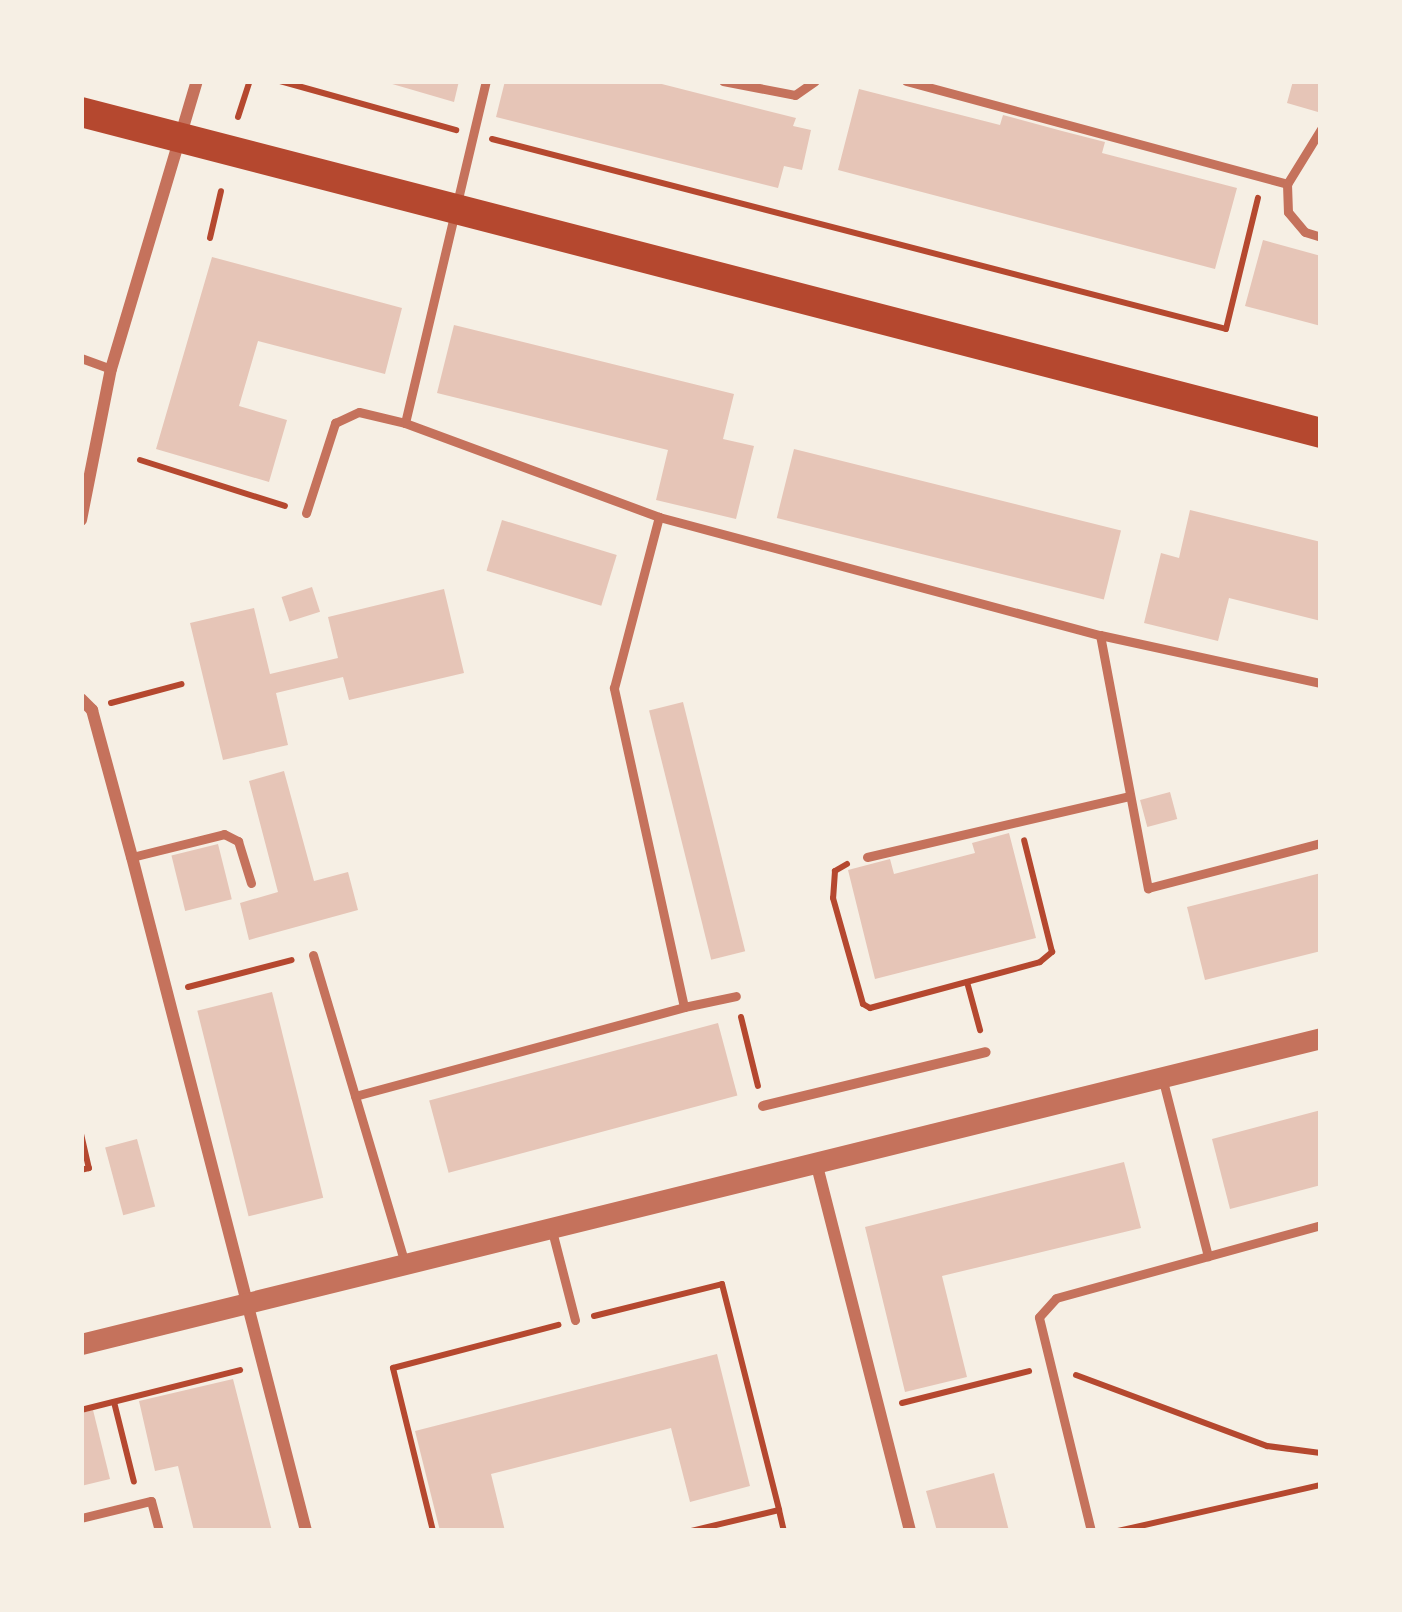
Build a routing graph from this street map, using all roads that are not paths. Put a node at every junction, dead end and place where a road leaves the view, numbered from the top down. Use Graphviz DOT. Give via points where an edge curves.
graph roads {
  1 [pos="197,81"];
  2 [pos="486,81"];
  3 [pos="722,81"];
  4 [pos="815,81"];
  5 [pos="910,81"];
  6 [pos="81,112"];
  7 [pos="1321,129"];
  8 [pos="182,137"];
  9 [pos="1287,184"];
  10 [pos="456,213"];
  11 [pos="1321,237"];
  12 [pos="81,358"];
  13 [pos="111,369"];
  14 [pos="405,423"];
  15 [pos="1321,433"];
  16 [pos="306,513"];
  17 [pos="659,517"];
  18 [pos="81,520"];
  19 [pos="1100,635"];
  20 [pos="1321,682"];
  21 [pos="81,699"];
  22 [pos="1130,796"];
  23 [pos="1321,843"];
  24 [pos="132,856"];
  25 [pos="867,857"];
  26 [pos="251,883"];
  27 [pos="313,955"];
  28 [pos="736,996"];
  29 [pos="684,1007"];
  30 [pos="1321,1038"];
  31 [pos="986,1052"];
  32 [pos="1162,1079"];
  33 [pos="355,1096"];
  34 [pos="763,1106"];
  35 [pos="816,1162"];
  36 [pos="1321,1225"];
  37 [pos="551,1226"];
  38 [pos="1208,1256"];
  39 [pos="404,1261"];
  40 [pos="247,1303"];
  41 [pos="575,1321"];
  42 [pos="81,1344"];
  43 [pos="81,1518"];
  44 [pos="158,1531"];
  45 [pos="306,1531"];
  46 [pos="910,1531"];
  47 [pos="1091,1531"];
  1 -- 8 [label="street"];
  2 -- 10 [label="lane"];
  3 -- 4 [label="lane" via="795,95"];
  5 -- 9 [label="lane"];
  6 -- 8 [label="main road"];
  7 -- 9 [label="lane"];
  8 -- 10 [label="main road"];
  8 -- 13 [label="street"];
  9 -- 11 [label="lane" via="1288,212"];
  10 -- 14 [label="lane"];
  10 -- 15 [label="main road"];
  12 -- 13 [label="lane"];
  13 -- 18 [label="street"];
  14 -- 16 [label="lane" via="359,412 335,423"];
  14 -- 17 [label="lane"];
  17 -- 19 [label="lane"];
  17 -- 29 [label="lane" via="614,688"];
  19 -- 20 [label="lane"];
  19 -- 22 [label="lane"];
  21 -- 24 [label="street" via="92,710"];
  22 -- 23 [label="lane" via="1148,887"];
  22 -- 25 [label="lane"];
  24 -- 26 [label="lane" via="224,834 238,841"];
  24 -- 40 [label="street"];
  27 -- 33 [label="lane"];
  28 -- 29 [label="lane"];
  29 -- 33 [label="lane"];
  30 -- 32 [label="street"];
  31 -- 34 [label="street"];
  32 -- 35 [label="street"];
  32 -- 38 [label="lane"];
  33 -- 39 [label="lane"];
  35 -- 37 [label="street"];
  35 -- 46 [label="street"];
  36 -- 38 [label="lane"];
  37 -- 39 [label="street"];
  37 -- 41 [label="lane"];
  38 -- 47 [label="lane" via="1056,1298 1039,1317"];
  39 -- 40 [label="street"];
  40 -- 42 [label="street"];
  40 -- 45 [label="street"];
  43 -- 44 [label="lane" via="151,1501"];
}
